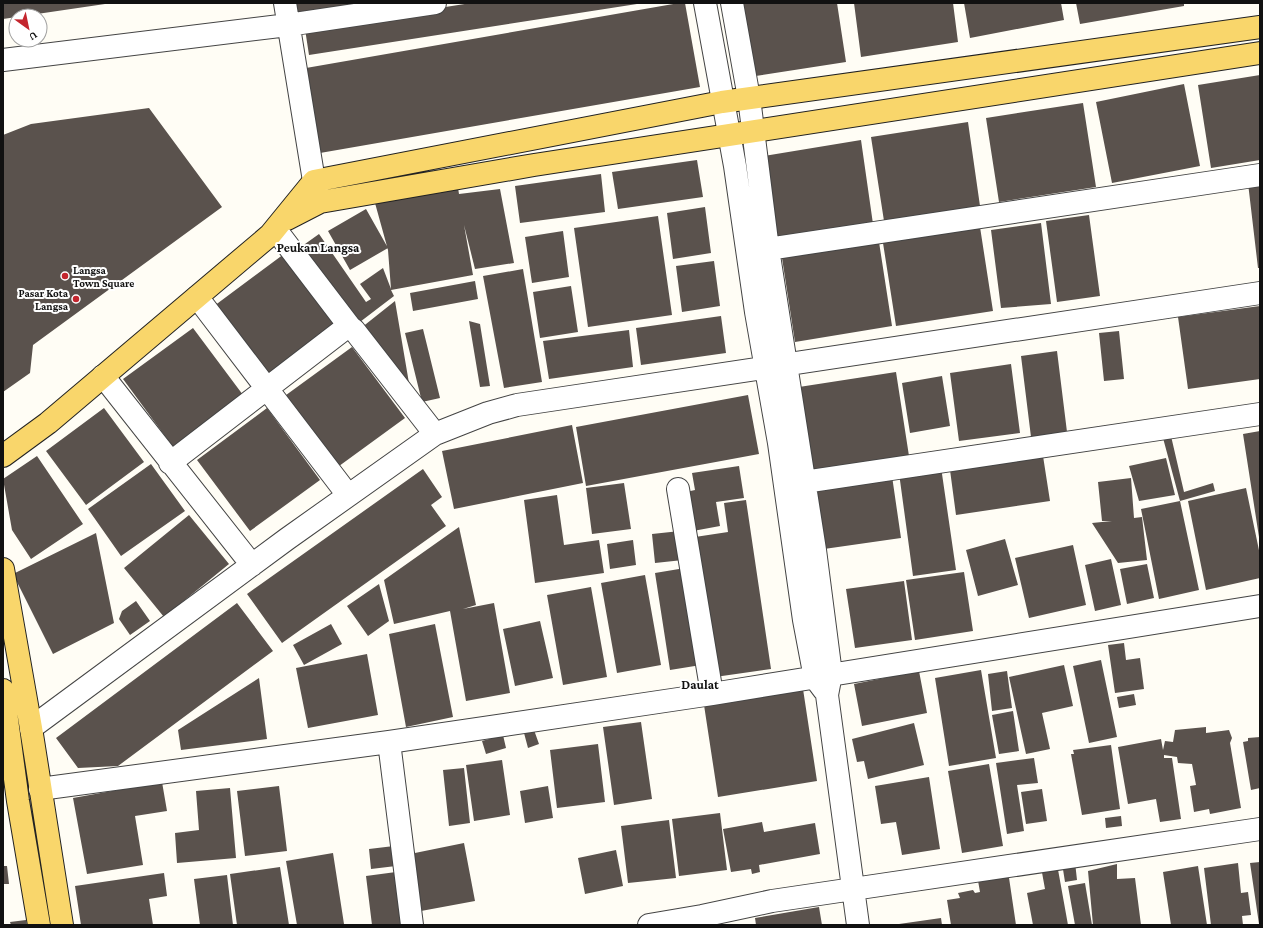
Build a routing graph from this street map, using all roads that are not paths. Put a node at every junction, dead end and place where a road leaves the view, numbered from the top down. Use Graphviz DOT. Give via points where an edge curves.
graph roads {
  1 [pos="285,3"];
  2 [pos="435,3"];
  3 [pos="705,3"];
  4 [pos="732,3"];
  5 [pos="288,25"];
  6 [pos="1260,27"];
  7 [pos="1260,53"];
  8 [pos="3,60"];
  9 [pos="749,98"];
  10 [pos="722,102"];
  11 [pos="752,130"];
  12 [pos="728,135"];
  13 [pos="507,143"];
  14 [pos="512,169"];
  15 [pos="1260,175"];
  16 [pos="314,181"];
  17 [pos="320,202"];
  18 [pos="277,227"];
  19 [pos="768,249"];
  20 [pos="1260,292"];
  21 [pos="197,297"];
  22 [pos="350,327"];
  23 [pos="776,365"];
  24 [pos="103,376"];
  25 [pos="267,388"];
  26 [pos="1260,414"];
  27 [pos="435,434"];
  28 [pos="3,456"];
  29 [pos="170,463"];
  30 [pos="804,482"];
  31 [pos="678,488"];
  32 [pos="348,495"];
  33 [pos="252,565"];
  34 [pos="3,569"];
  35 [pos="1260,606"];
  36 [pos="824,682"];
  37 [pos="3,690"];
  38 [pos="712,694"];
  39 [pos="31,728"];
  40 [pos="389,742"];
  41 [pos="40,789"];
  42 [pos="10,792"];
  43 [pos="1260,829"];
  44 [pos="852,889"];
  45 [pos="39,925"];
  46 [pos="62,925"];
  47 [pos="412,925"];
  48 [pos="649,925"];
  49 [pos="858,925"];
  1 -- 5 [label="street"];
  2 -- 5 [label="street"];
  3 -- 10 [label="street"];
  4 -- 9 [label="street"];
  5 -- 8 [label="street"];
  5 -- 16 [label="street"];
  6 -- 9 [label="main road"];
  7 -- 11 [label="main road"];
  9 -- 10 [label="main road"];
  9 -- 11 [label="street"];
  10 -- 12 [label="street"];
  10 -- 13 [label="main road"];
  11 -- 12 [label="main road"];
  11 -- 19 [label="street"];
  12 -- 14 [label="main road"];
  12 -- 23 [label="street" via="735,166 756,312"];
  13 -- 14 [label="main road"];
  13 -- 16 [label="main road"];
  14 -- 17 [label="main road"];
  15 -- 19 [label="street"];
  16 -- 17 [label="street"];
  16 -- 18 [label="main road"];
  17 -- 18 [label="main road"];
  18 -- 21 [label="main road"];
  18 -- 22 [label="street"];
  19 -- 23 [label="street"];
  20 -- 23 [label="street"];
  21 -- 24 [label="main road"];
  21 -- 25 [label="street"];
  22 -- 25 [label="street"];
  22 -- 27 [label="street"];
  23 -- 27 [label="street" via="517,405 488,413"];
  23 -- 30 [label="street"];
  23 -- 36 [label="street" via="779,443 804,620"];
  24 -- 28 [label="main road" via="48,423"];
  24 -- 29 [label="street"];
  25 -- 29 [label="street"];
  25 -- 32 [label="street"];
  26 -- 30 [label="street"];
  27 -- 32 [label="street"];
  29 -- 33 [label="street"];
  30 -- 36 [label="street"];
  31 -- 38 [label="street"];
  32 -- 33 [label="street"];
  33 -- 39 [label="street"];
  34 -- 39 [label="main road"];
  35 -- 36 [label="street"];
  36 -- 38 [label="street"];
  36 -- 44 [label="street"];
  37 -- 42 [label="main road"];
  38 -- 40 [label="street"];
  39 -- 41 [label="main road"];
  40 -- 41 [label="street"];
  40 -- 47 [label="street"];
  41 -- 46 [label="main road"];
  42 -- 45 [label="main road"];
  43 -- 44 [label="street"];
  44 -- 48 [label="street" via="772,901"];
  44 -- 49 [label="street"];
}
